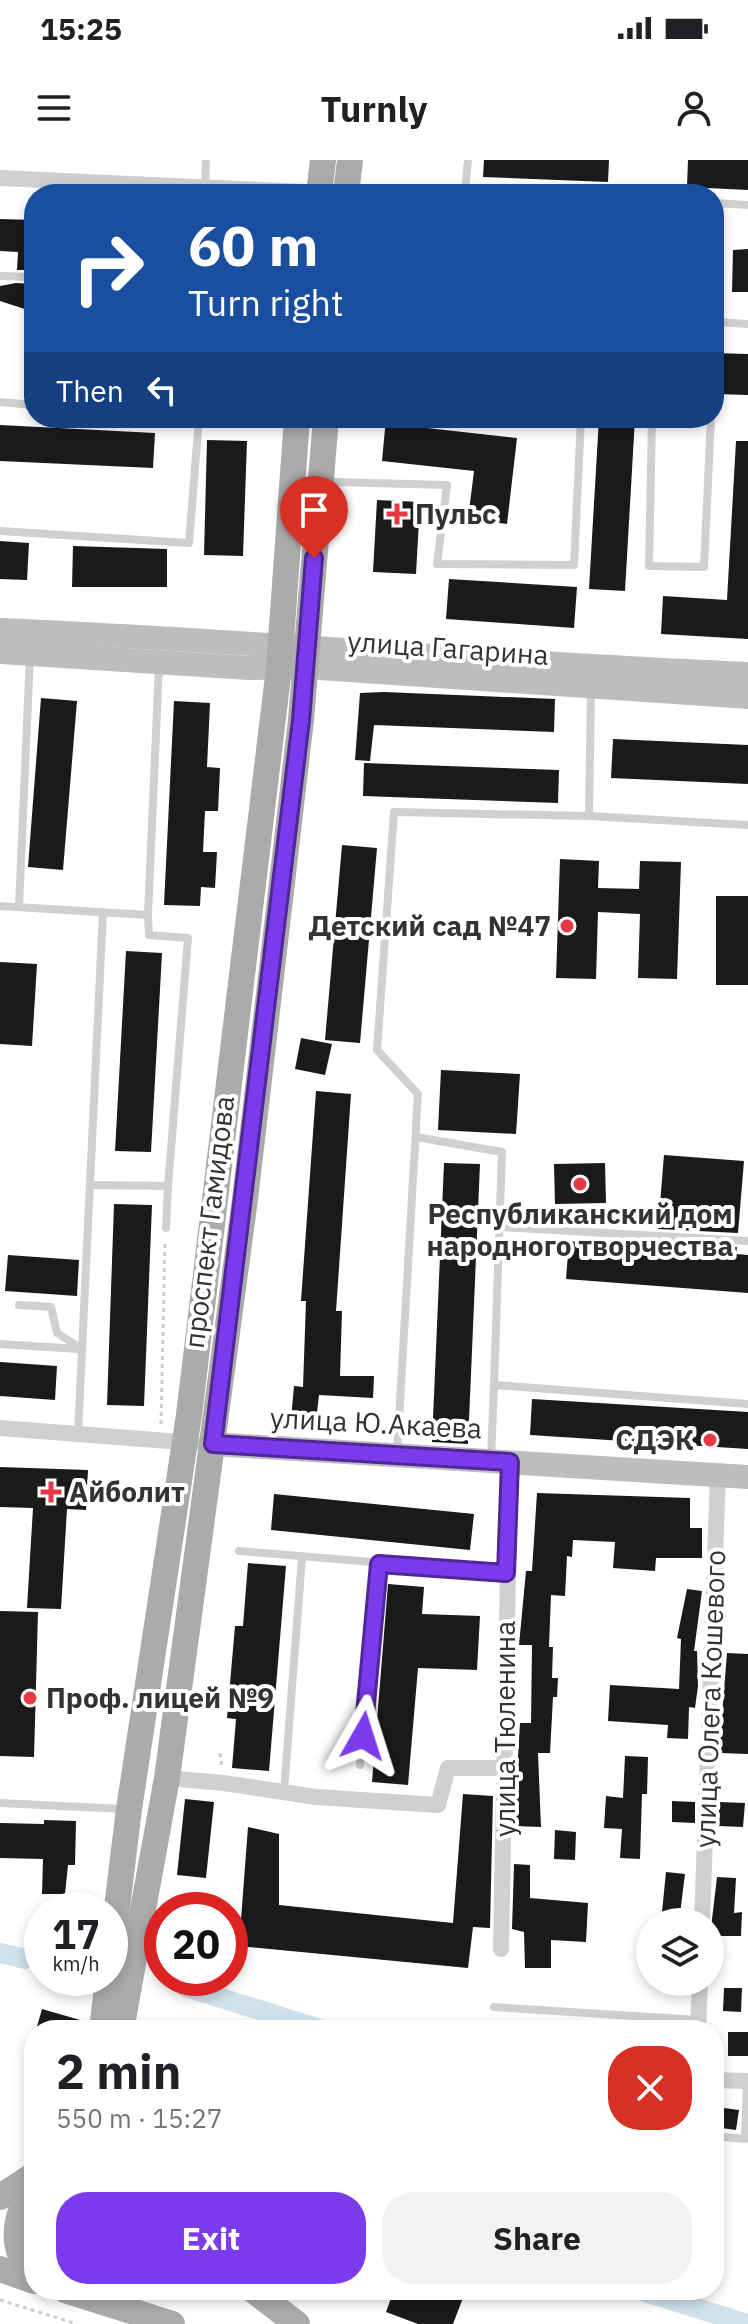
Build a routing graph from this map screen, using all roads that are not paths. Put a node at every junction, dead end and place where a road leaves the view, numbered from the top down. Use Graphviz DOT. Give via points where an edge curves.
graph roads {
  1 [pos="206,160"];
  2 [pos="323,160"];
  3 [pos="350,160"];
  4 [pos="468,160"];
  5 [pos="0,178"];
  6 [pos="37,184"];
  7 [pos="210,184"];
  8 [pos="329,184"];
  9 [pos="337,184"];
  10 [pos="466,184"];
  11 [pos="724,204"];
  12 [pos="748,205"];
  13 [pos="0,276"];
  14 [pos="24,277"];
  15 [pos="724,323"];
  16 [pos="748,324"];
  17 [pos="0,402"];
  18 [pos="24,404"];
  19 [pos="198,428"];
  20 [pos="296,428"];
  21 [pos="325,428"];
  22 [pos="581,428"];
  23 [pos="652,428"];
  24 [pos="711,428"];
  25 [pos="291,481"];
  26 [pos="320,481"];
  27 [pos="0,531"];
  28 [pos="0,630"];
  29 [pos="0,652"];
  30 [pos="31,654"];
  31 [pos="278,656"];
  32 [pos="306,656"];
  33 [pos="159,660"];
  34 [pos="748,674"];
  35 [pos="591,678"];
  36 [pos="748,697"];
  37 [pos="589,816"];
  38 [pos="748,825"];
  39 [pos="0,906"];
  40 [pos="19,907"];
  41 [pos="103,912"];
  42 [pos="148,915"];
  43 [pos="416,1137"];
  44 [pos="93,1185"];
  45 [pos="168,1186"];
  46 [pos="501,1227"];
  47 [pos="166,1228"];
  48 [pos="748,1241"];
  49 [pos="19,1305"];
  50 [pos="0,1344"];
  51 [pos="82,1349"];
  52 [pos="494,1385"];
  53 [pos="748,1404"];
  54 [pos="0,1428"];
  55 [pos="78,1435"];
  56 [pos="173,1441"];
  57 [pos="213,1444"];
  58 [pos="397,1454"];
  59 [pos="501,1461"];
  60 [pos="718,1475"];
  61 [pos="748,1477"];
  62 [pos="239,1551"];
  63 [pos="302,1558"];
  64 [pos="379,1564"];
  65 [pos="506,1573"];
  66 [pos="360,1765"];
  67 [pos="507,1768"];
  68 [pos="167,1778"];
  69 [pos="284,1791"];
  70 [pos="0,1803"];
  71 [pos="129,1809"];
  72 [pos="119,1892"];
  73 [pos="703,1908"];
  74 [pos="501,1949"];
  75 [pos="106,1996"];
  76 [pos="700,1996"];
  77 [pos="494,2007"];
  78 [pos="103,2020"];
  79 [pos="123,2020"];
  80 [pos="642,2020"];
  81 [pos="699,2020"];
  82 [pos="724,2080"];
  83 [pos="748,2081"];
  84 [pos="724,2137"];
  85 [pos="24,2185"];
  86 [pos="0,2197"];
  87 [pos="24,2202"];
  88 [pos="24,2262"];
  89 [pos="0,2269"];
  90 [pos="24,2277"];
  91 [pos="102,2300"];
  92 [pos="114,2300"];
  93 [pos="266,2300"];
  94 [pos="109,2302"];
  95 [pos="172,2324"];
  96 [pos="297,2324"];
  1 -- 7 [label="lane"];
  2 -- 8 [label="main road"];
  3 -- 9 [label="main road"];
  4 -- 10 [label="lane"];
  5 -- 6 [label="street"];
  11 -- 12 [label="lane"];
  13 -- 14 [label="lane"];
  15 -- 16 [label="lane"];
  17 -- 18 [label="lane"];
  19 -- 27 [label="lane" via="189,543"];
  20 -- 25 [label="main road, проспект Гамидова"];
  21 -- 26 [label="main road, проспект Гамидова"];
  22 -- 26 [label="lane" via="574,565 437,564 447,485"];
  23 -- 24 [label="lane" via="649,566 704,567"];
  25 -- 26 [label="lane"];
  25 -- 31 [label="main road, проспект Гамидова"];
  26 -- 32 [label="main road, проспект Гамидова"];
  28 -- 31 [label="main road, улица Гагарина"];
  29 -- 30 [label="main road, улица Гагарина"];
  30 -- 33 [label="main road, улица Гагарина"];
  30 -- 40 [label="lane"];
  31 -- 32 [label="main road, улица Гагарина"];
  31 -- 33 [label="main road, улица Гагарина"];
  31 -- 56 [label="main road, проспект Гамидова"];
  32 -- 35 [label="main road, улица Гагарина"];
  32 -- 57 [label="main road, проспект Гамидова"];
  33 -- 42 [label="lane"];
  34 -- 35 [label="main road, улица Гагарина"];
  35 -- 36 [label="main road, улица Гагарина"];
  35 -- 37 [label="lane"];
  37 -- 38 [label="lane"];
  37 -- 43 [label="lane" via="394,812 377,1050 418,1094"];
  39 -- 40 [label="lane"];
  40 -- 41 [label="lane"];
  41 -- 42 [label="lane"];
  41 -- 44 [label="lane"];
  42 -- 45 [label="lane" via="149,935 188,938"];
  43 -- 46 [label="lane" via="502,1152"];
  43 -- 58 [label="lane"];
  44 -- 45 [label="lane"];
  44 -- 51 [label="lane"];
  45 -- 47 [label="lane"];
  46 -- 48 [label="lane"];
  46 -- 52 [label="lane"];
  49 -- 51 [label="lane" via="51,1307 57,1333"];
  50 -- 51 [label="lane"];
  51 -- 55 [label="lane"];
  52 -- 53 [label="lane"];
  52 -- 59 [label="lane"];
  54 -- 55 [label="street, улица Ю.Акаева"];
  55 -- 56 [label="street, улица Ю.Акаева"];
  56 -- 57 [label="street, улица Ю.Акаева"];
  56 -- 71 [label="main road, проспект Гамидова"];
  57 -- 58 [label="main road, улица Ю.Акаева"];
  57 -- 68 [label="main road, проспект Гамидова"];
  58 -- 59 [label="main road, улица Ю.Акаева"];
  59 -- 60 [label="main road, улица Ю.Акаева"];
  59 -- 65 [label="street, улица Тюленина"];
  60 -- 61 [label="main road, улица Ю.Акаева"];
  60 -- 73 [label="street, улица Олега Кошевого"];
  62 -- 63 [label="lane"];
  63 -- 64 [label="lane"];
  63 -- 69 [label="lane"];
  64 -- 65 [label="lane"];
  64 -- 66 [label="lane"];
  65 -- 67 [label="street, улица Тюленина"];
  67 -- 69 [label="street" via="448,1768 438,1805"];
  67 -- 74 [label="street, улица Тюленина"];
  68 -- 69 [label="street"];
  68 -- 79 [label="main road, проспект Гамидова"];
  70 -- 71 [label="lane"];
  71 -- 72 [label="main road, проспект Гамидова"];
  75 -- 78 [label="main road"];
  76 -- 81 [label="street"];
  77 -- 80 [label="lane"];
  82 -- 83 [label="street"];
  83 -- 84 [label="lane" via="745,2139"];
  85 -- 86 [label="main road"];
  87 -- 88 [label="main road" via="17,2226 18,2254"];
  89 -- 90 [label="main road"];
  91 -- 94 [label="main road"];
  92 -- 94 [label="main road"];
  93 -- 96 [label="main road"];
  94 -- 95 [label="main road"];
}
